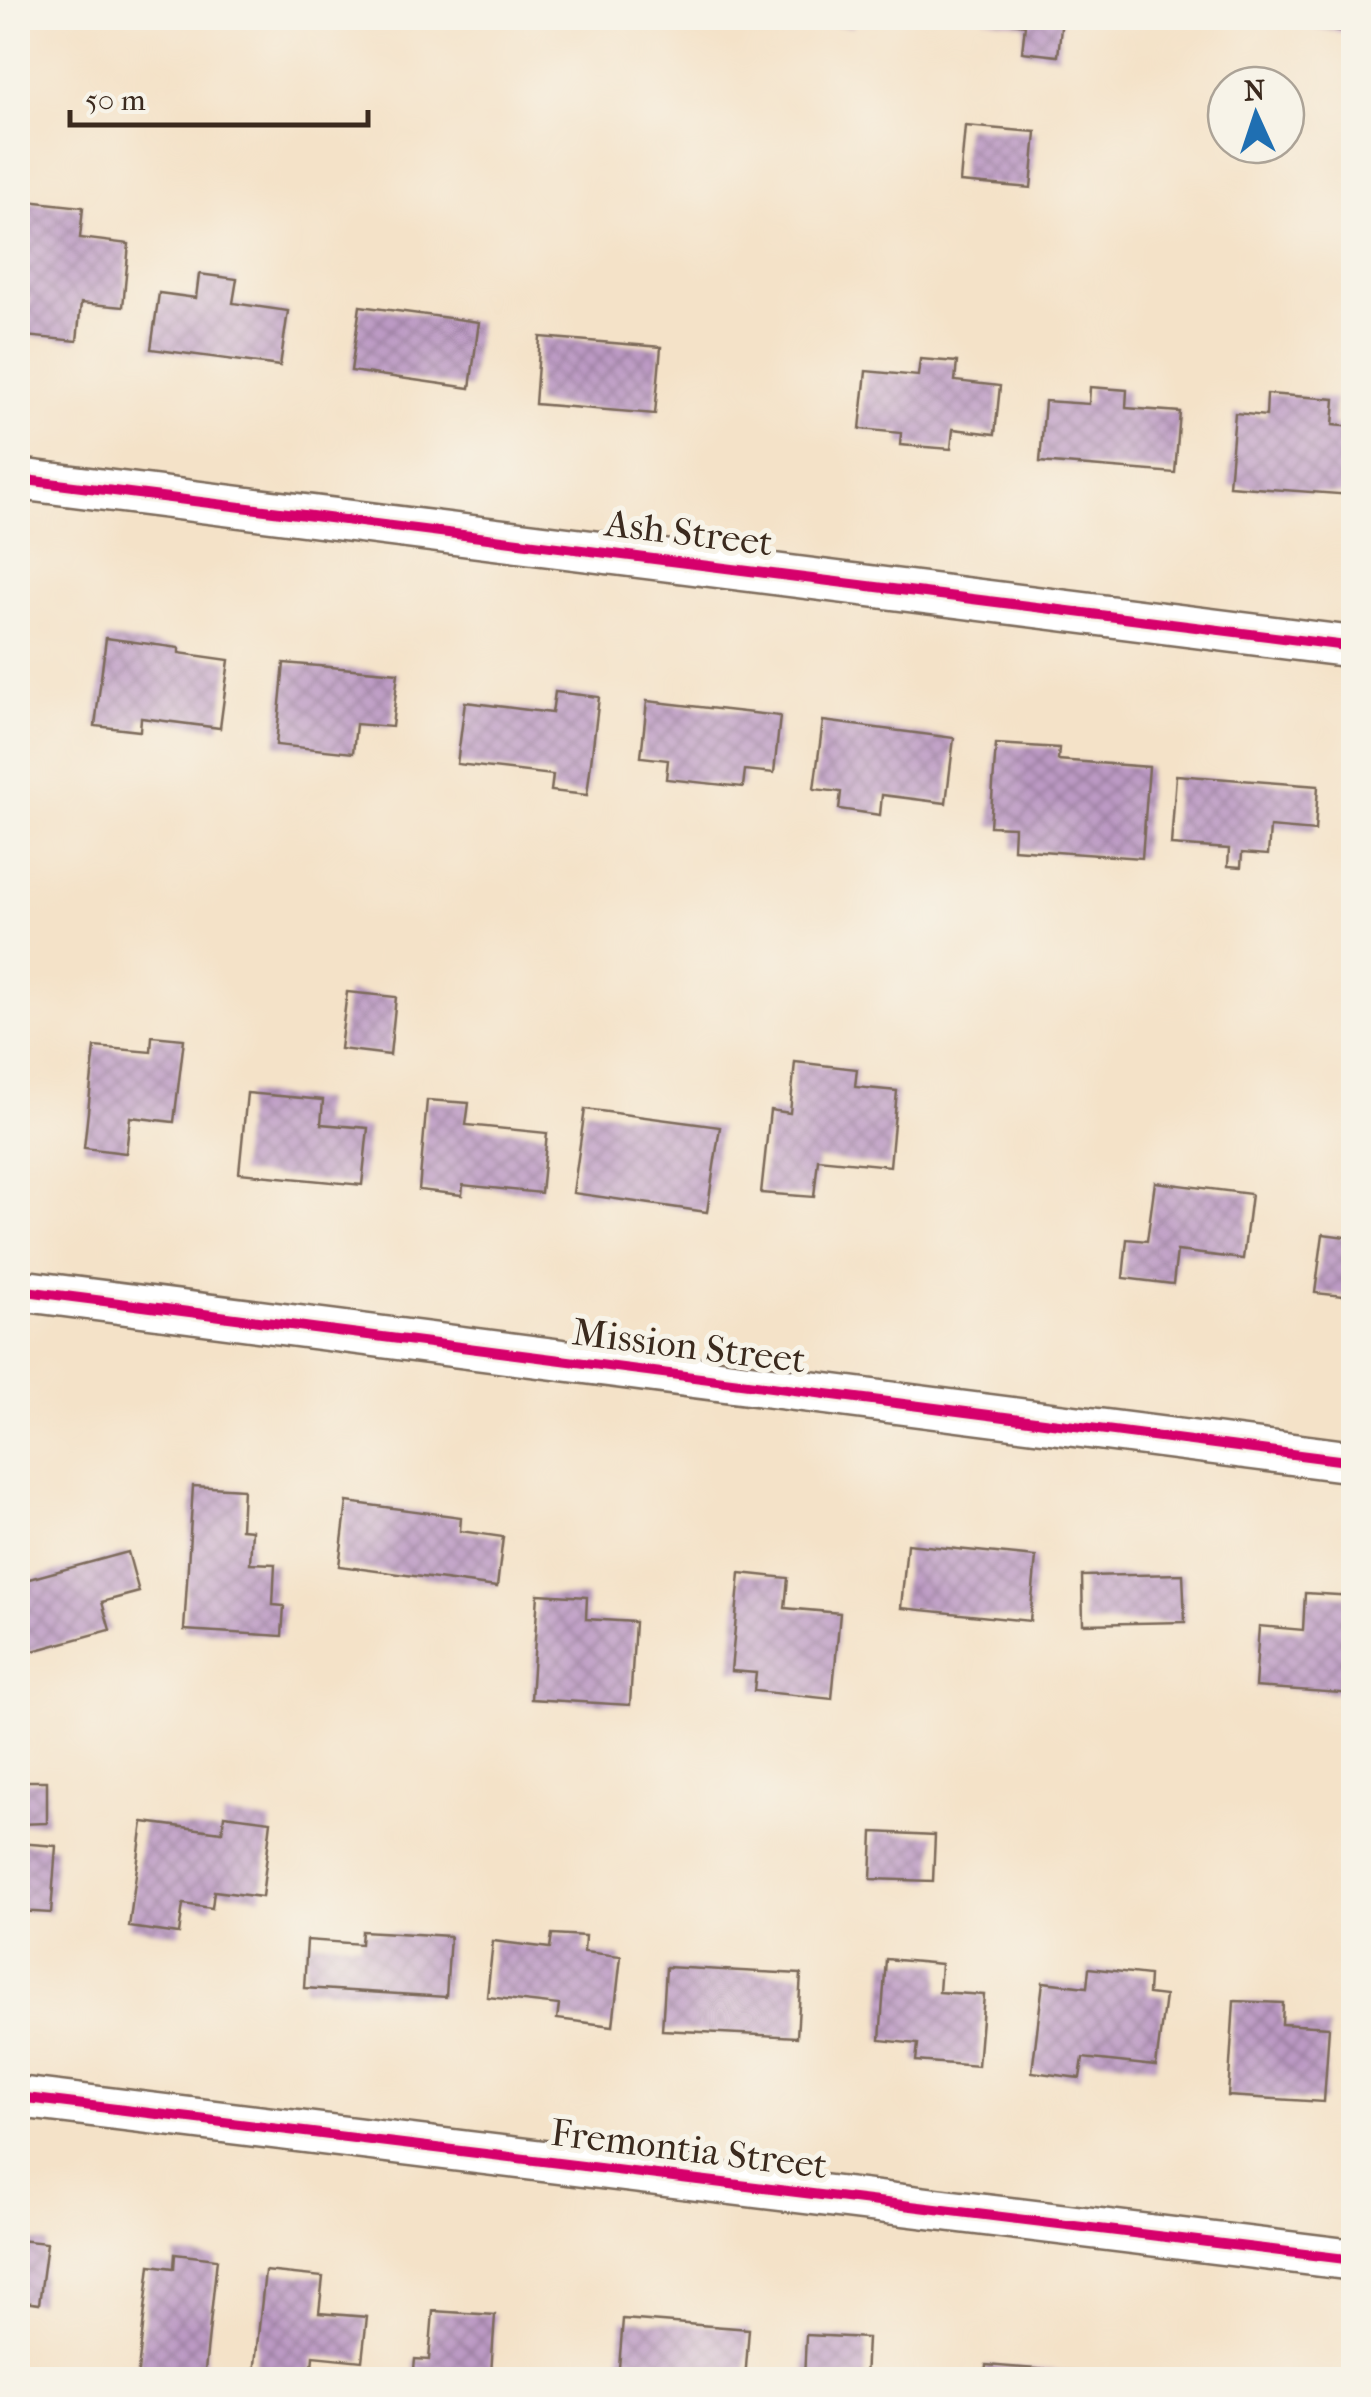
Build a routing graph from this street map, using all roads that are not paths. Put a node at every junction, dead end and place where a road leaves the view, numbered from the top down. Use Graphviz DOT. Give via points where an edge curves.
graph roads {
  1 [pos="18,478"];
  2 [pos="1354,647"];
  3 [pos="18,1290"];
  4 [pos="1354,1462"];
  5 [pos="18,2098"];
  6 [pos="1354,2260"];
  1 -- 2 [label="street, Ash Street"];
  3 -- 4 [label="street, Mission Street"];
  5 -- 6 [label="street, Fremontia Street"];
}
